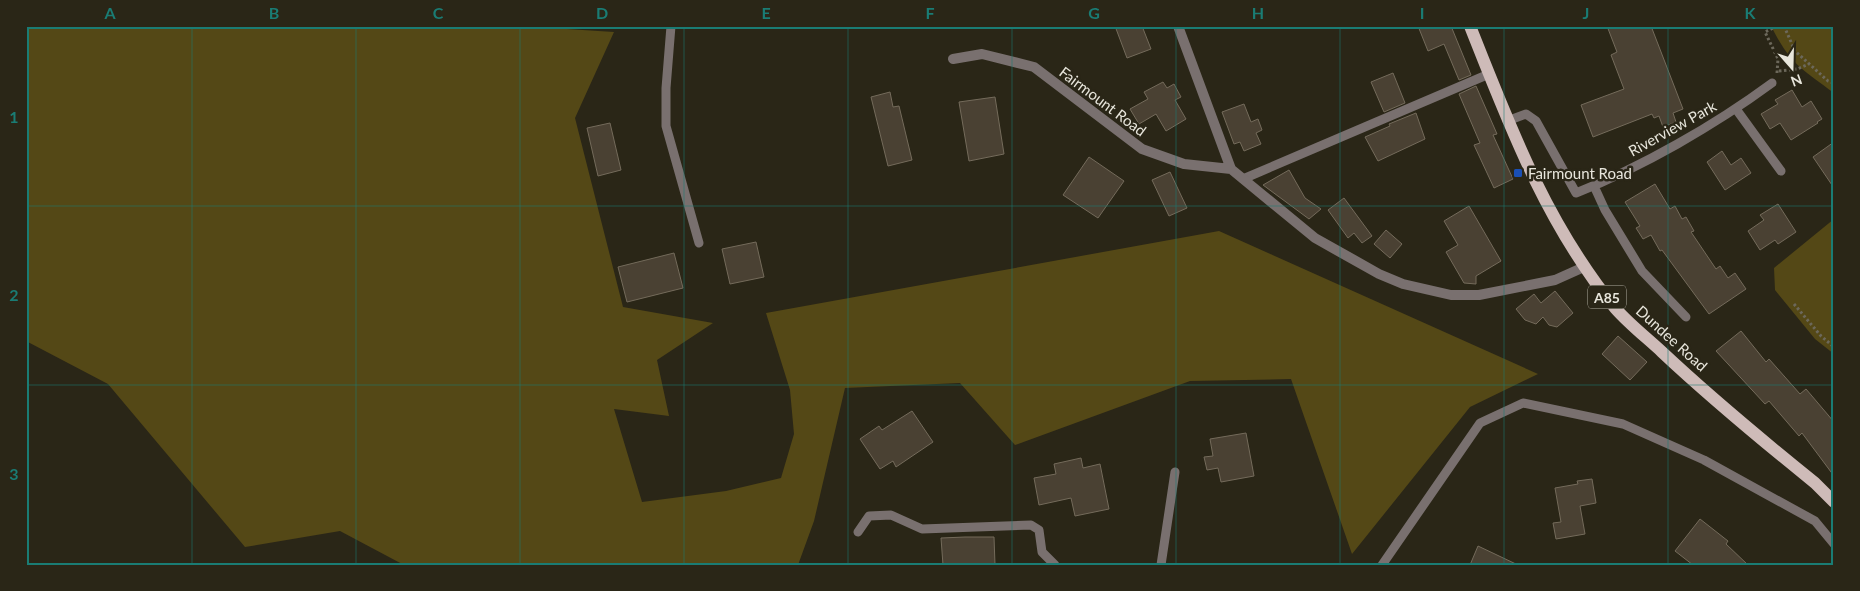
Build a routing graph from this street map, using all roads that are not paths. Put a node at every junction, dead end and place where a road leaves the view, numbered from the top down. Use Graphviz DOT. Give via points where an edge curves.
graph roads {
  1 [pos="671,26"];
  2 [pos="1178,26"];
  3 [pos="1470,26"];
  4 [pos="953,59"];
  5 [pos="1489,74"];
  6 [pos="1772,83"];
  7 [pos="1736,109"];
  8 [pos="1507,121"];
  9 [pos="1231,169"];
  10 [pos="1780,171"];
  11 [pos="1243,179"];
  12 [pos="1594,186"];
  13 [pos="699,243"];
  14 [pos="1584,267"];
  15 [pos="1686,317"];
  16 [pos="1175,472"];
  17 [pos="1834,502"];
  18 [pos="858,532"];
  19 [pos="1834,544"];
  20 [pos="1056,565"];
  21 [pos="1161,565"];
  22 [pos="1382,565"];
  1 -- 13 [label="lane" via="666,70 666,126"];
  2 -- 9 [label="street" via="1209,97"];
  3 -- 5 [label="main road, Dundee Road / A85"];
  4 -- 9 [label="street, Fairmount Road" via="982,54 1034,67 1142,149 1184,164"];
  5 -- 8 [label="main road, Dundee Road / A85"];
  5 -- 11 [label="lane"];
  6 -- 7 [label="lane, Riverview Park"];
  7 -- 10 [label="lane"];
  7 -- 12 [label="lane, Riverview Park"];
  8 -- 12 [label="lane, Riverview Park" via="1526,114 1536,121 1576,193"];
  8 -- 14 [label="main road, Dundee Road / A85" via="1544,200"];
  9 -- 11 [label="street"];
  11 -- 14 [label="street" via="1315,238 1380,274 1425,290 1479,296 1556,280"];
  12 -- 15 [label="lane" via="1642,271"];
  14 -- 17 [label="main road, Dundee Road / A85" via="1617,310 1682,371"];
  16 -- 21 [label="lane"];
  18 -- 20 [label="lane" via="869,516 891,516 922,529 1031,525 1039,530 1042,552"];
  19 -- 22 [label="lane" via="1815,521 1704,460 1623,424 1523,403 1480,423"];
}
